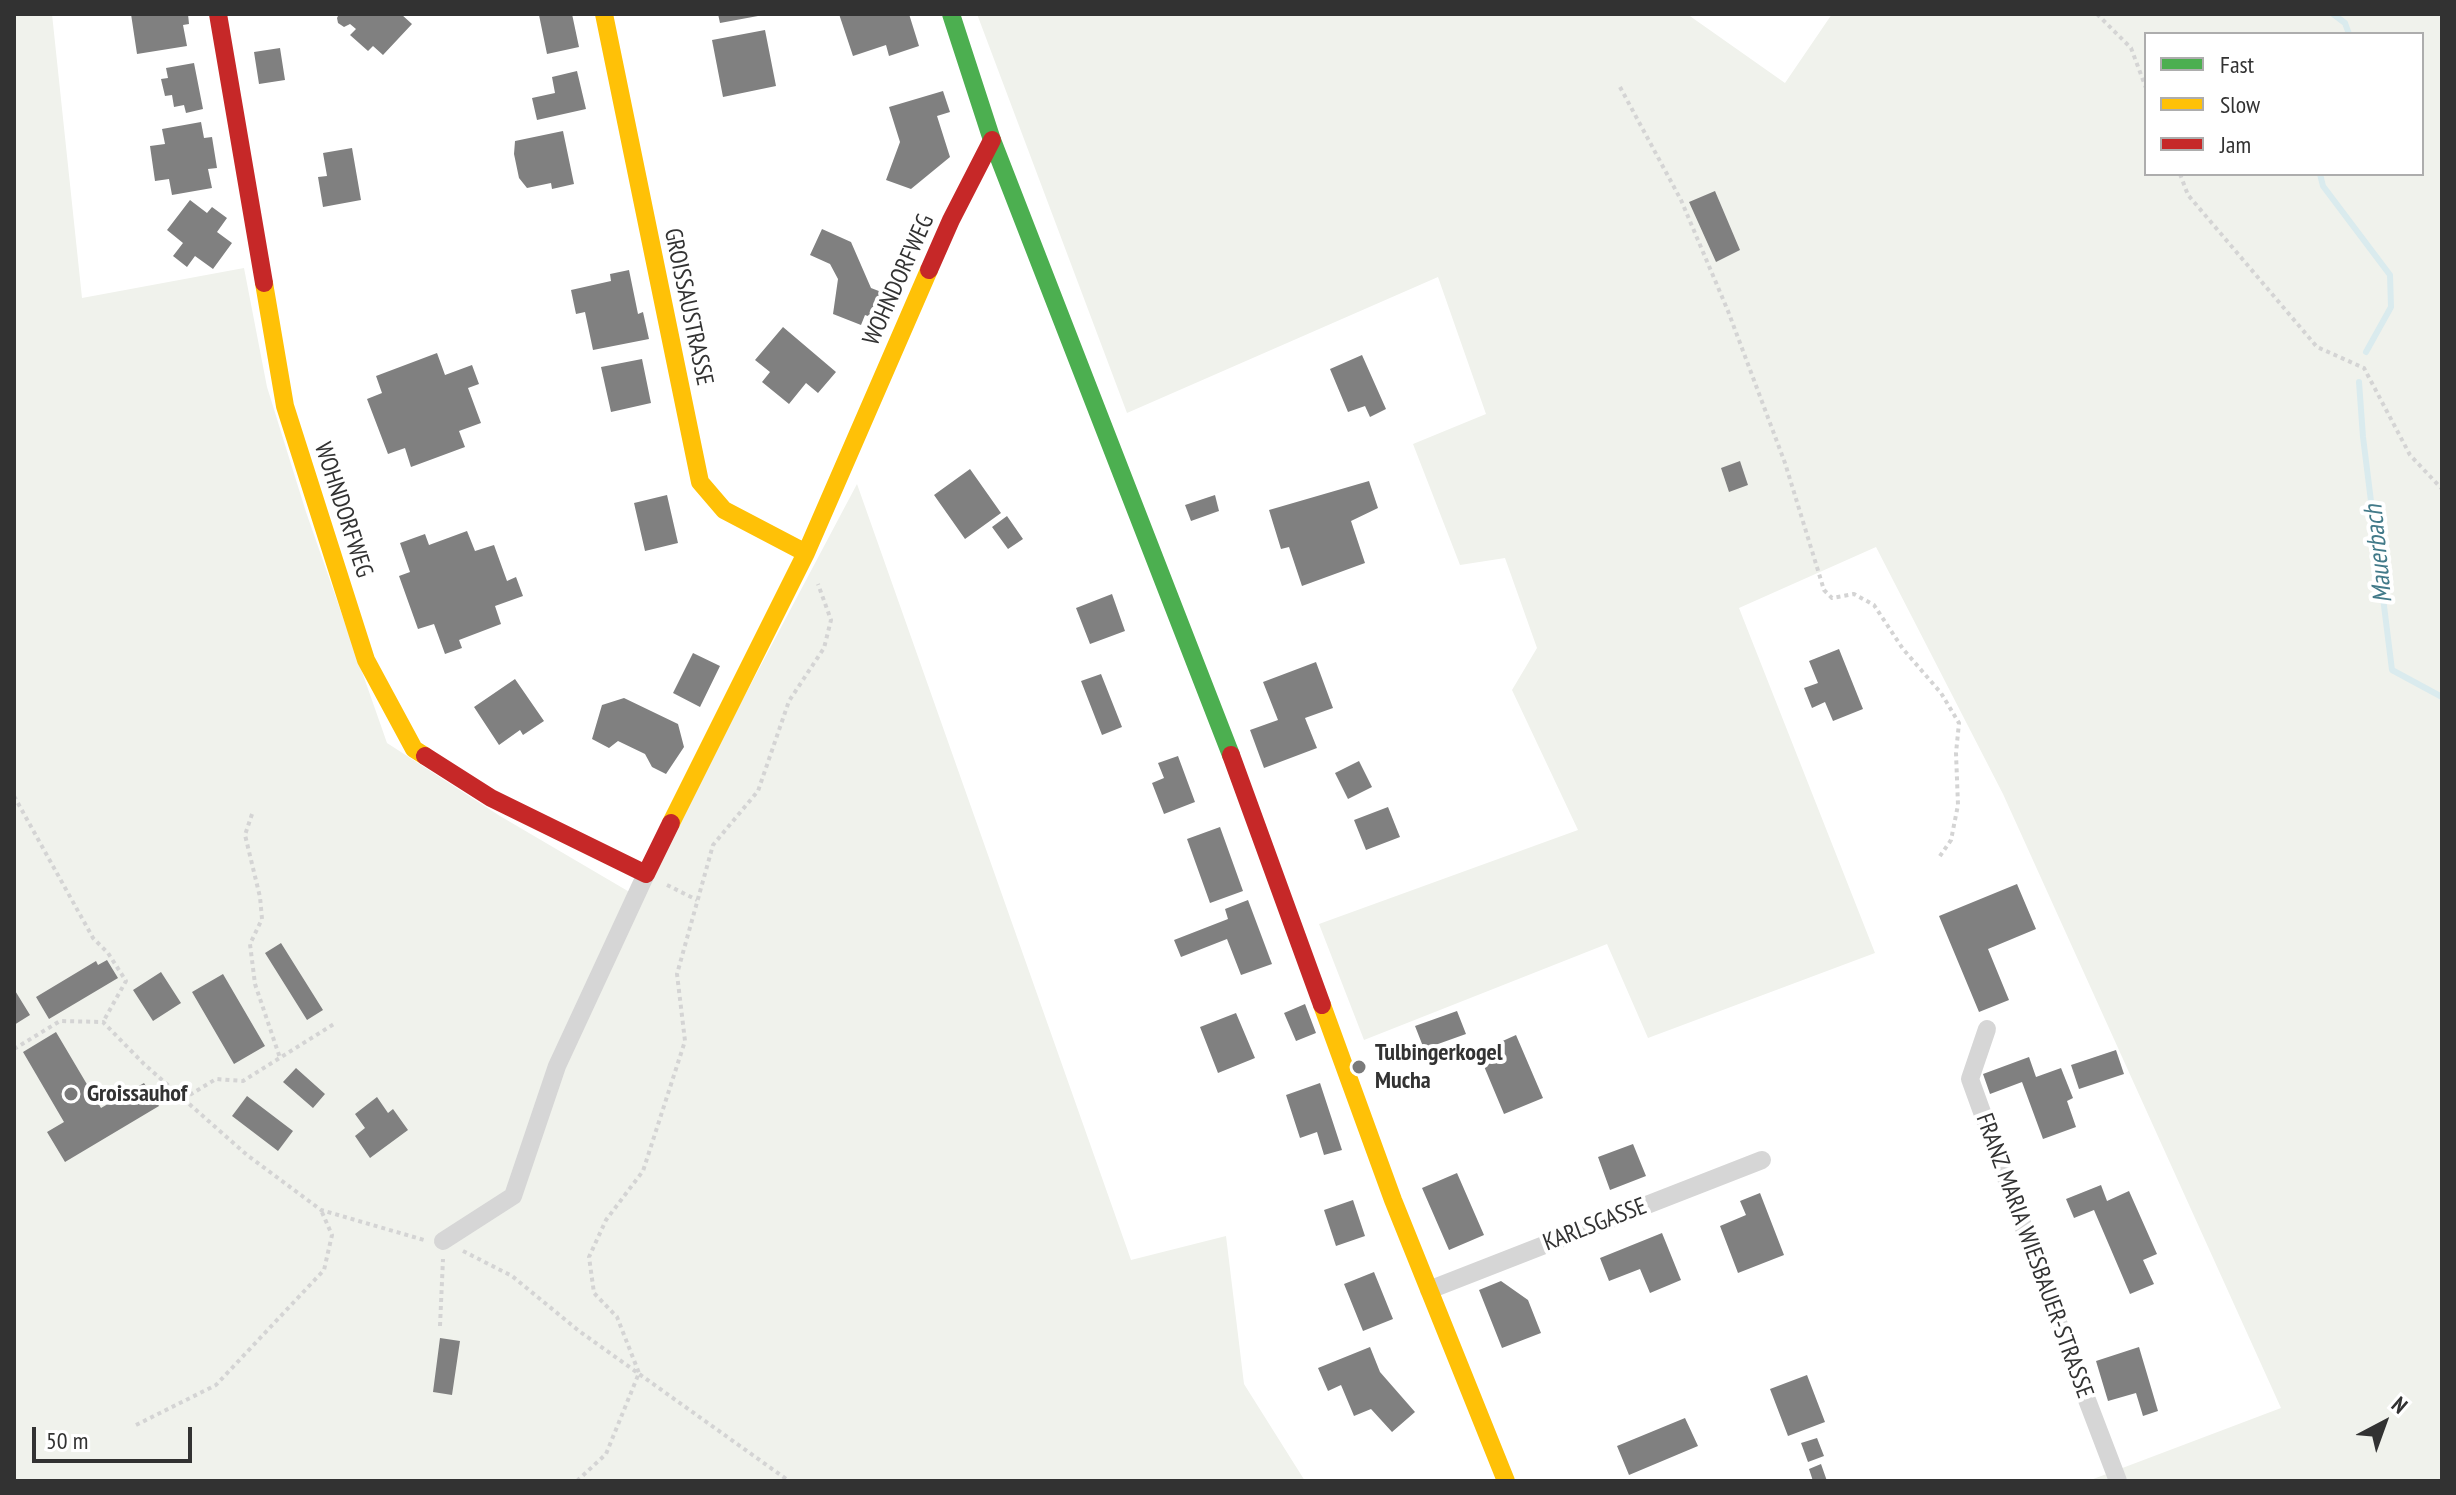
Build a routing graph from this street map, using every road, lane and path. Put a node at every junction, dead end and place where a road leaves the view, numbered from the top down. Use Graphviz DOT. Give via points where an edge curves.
graph roads {
  1 [pos="218,14"];
  2 [pos="604,14"];
  3 [pos="951,14"];
  4 [pos="2097,14"];
  5 [pos="2144,83"];
  6 [pos="1620,87"];
  7 [pos="992,140"];
  8 [pos="2181,176"];
  9 [pos="2442,489"];
  10 [pos="806,553"];
  11 [pos="14,796"];
  12 [pos="252,814"];
  13 [pos="1938,859"];
  14 [pos="646,874"];
  15 [pos="697,900"];
  16 [pos="103,1022"];
  17 [pos="334,1024"];
  18 [pos="1987,1029"];
  19 [pos="14,1049"];
  20 [pos="280,1058"];
  21 [pos="183,1099"];
  22 [pos="1762,1160"];
  23 [pos="321,1210"];
  24 [pos="443,1241"];
  25 [pos="1429,1290"];
  26 [pos="440,1326"];
  27 [pos="639,1373"];
  28 [pos="136,1425"];
  29 [pos="577,1481"];
  30 [pos="789,1481"];
  31 [pos="1506,1481"];
  32 [pos="2118,1481"];
  1 -- 14 [label="street, WOHNDORFWEG" via="285,406 366,660 414,749 491,798"];
  2 -- 10 [label="street, GROISSAUSTRASSE" via="700,482 724,510"];
  3 -- 7 [label="street"];
  4 -- 5 [label="path" via="2131,48"];
  6 -- 13 [label="path" via="1681,200 1728,311 1785,463 1824,590 1832,598 1854,594 1874,605 1959,723 1958,805 1951,840"];
  7 -- 10 [label="street, WOHNDORFWEG" via="951,220"];
  7 -- 25 [label="street" via="1233,760"];
  8 -- 9 [label="path" via="2188,195 2317,347 2364,368 2410,455"];
  10 -- 14 [label="street, WOHNDORFWEG"];
  10 -- 15 [label="path" via="831,620 824,648 789,701 758,791 713,845"];
  11 -- 16 [label="path" via="93,938 126,981"];
  12 -- 20 [label="path" via="245,835 262,919 250,944 255,984"];
  14 -- 15 [label="path"];
  14 -- 24 [label="street, WOHNDORFWEG" via="557,1066 513,1196"];
  15 -- 27 [label="path" via="677,974 685,1041 643,1171 606,1220 589,1257 594,1293 617,1317"];
  16 -- 19 [label="path" via="60,1021"];
  16 -- 21 [label="path"];
  17 -- 20 [label="path"];
  18 -- 32 [label="street, FRANZ MARIA WIESBAUER-STRASSE" via="1970,1079"];
  20 -- 21 [label="path" via="243,1081 216,1079"];
  21 -- 23 [label="path"];
  22 -- 25 [label="street, KARLSGASSE"];
  23 -- 24 [label="path" via="420,1240"];
  23 -- 28 [label="path" via="332,1235 324,1270 216,1385"];
  24 -- 26 [label="path"];
  24 -- 27 [label="path" via="512,1276"];
  25 -- 31 [label="street"];
  27 -- 29 [label="path" via="606,1454"];
  27 -- 30 [label="path"];
}
